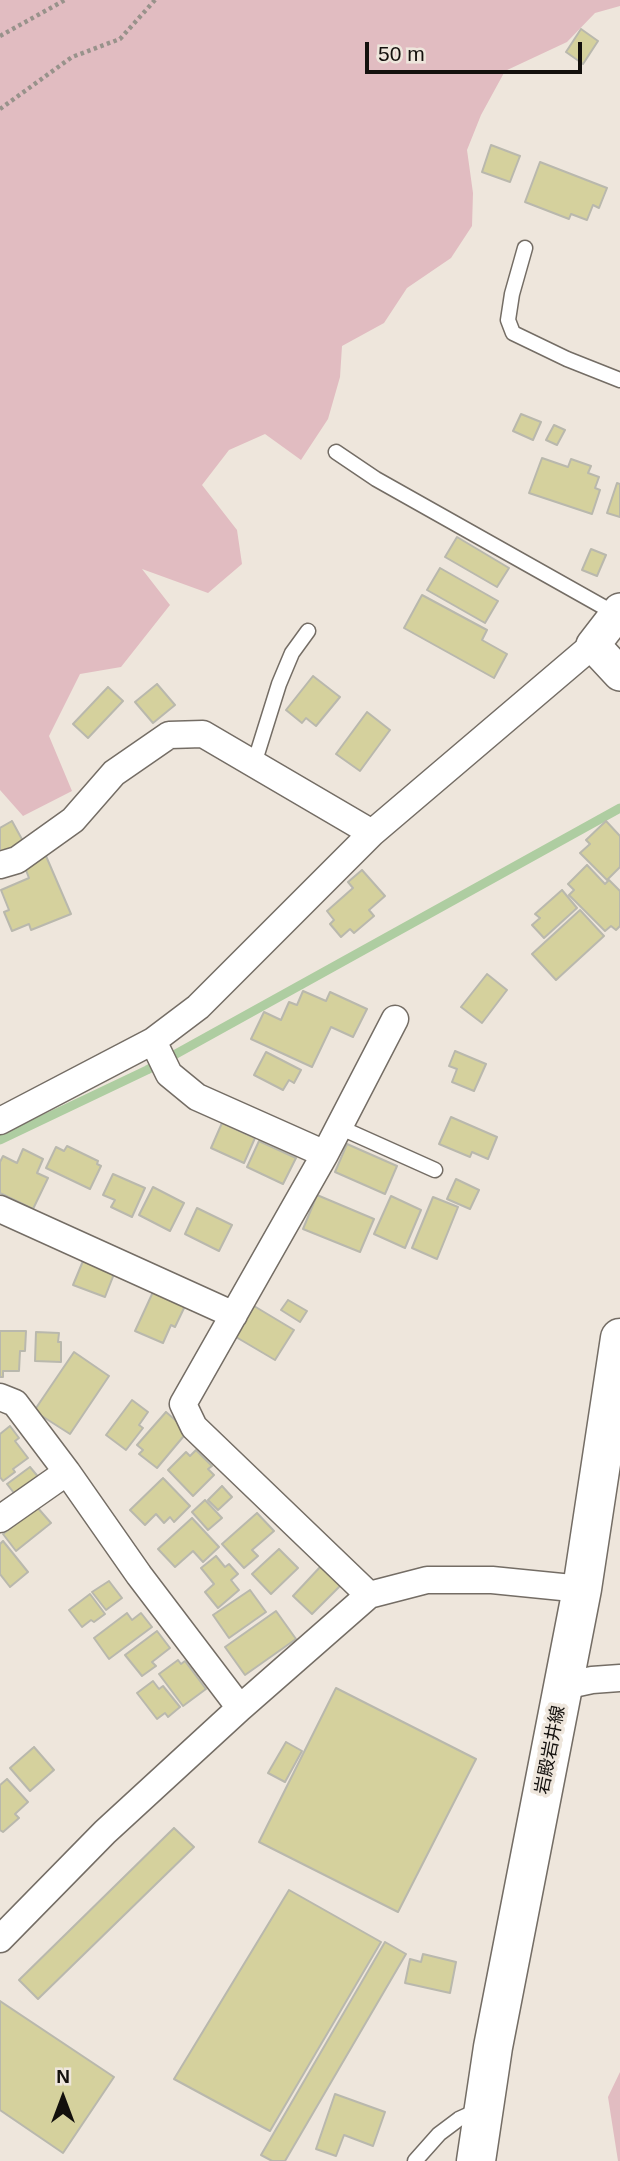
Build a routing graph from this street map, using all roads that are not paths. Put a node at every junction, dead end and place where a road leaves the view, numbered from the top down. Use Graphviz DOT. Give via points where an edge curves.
graph roads {
  1 [pos="525,248"];
  2 [pos="620,380"];
  3 [pos="336,452"];
  4 [pos="618,612"];
  5 [pos="308,631"];
  6 [pos="593,645"];
  7 [pos="620,674"];
  8 [pos="254,764"];
  9 [pos="372,834"];
  10 [pos="0,865"];
  11 [pos="395,1019"];
  12 [pos="153,1041"];
  13 [pos="0,1121"];
  14 [pos="339,1127"];
  15 [pos="325,1154"];
  16 [pos="435,1170"];
  17 [pos="0,1209"];
  18 [pos="234,1315"];
  19 [pos="620,1338"];
  20 [pos="0,1397"];
  21 [pos="67,1472"];
  22 [pos="0,1519"];
  23 [pos="582,1589"];
  24 [pos="369,1595"];
  25 [pos="620,1678"];
  26 [pos="564,1686"];
  27 [pos="240,1708"];
  28 [pos="0,1939"];
  29 [pos="484,2108"];
  30 [pos="415,2161"];
  31 [pos="476,2161"];
  1 -- 2 [label="lane" via="508,320 513,333"];
  3 -- 4 [label="lane" via="376,479"];
  4 -- 6 [label="street"];
  5 -- 8 [label="lane" via="279,684"];
  6 -- 7 [label="street"];
  6 -- 9 [label="street"];
  8 -- 9 [label="street"];
  8 -- 10 [label="street" via="203,734 169,734 114,773 73,820 17,860"];
  9 -- 12 [label="street" via="198,1007"];
  11 -- 14 [label="street"];
  12 -- 13 [label="street"];
  12 -- 15 [label="street" via="169,1074 197,1097"];
  14 -- 15 [label="street"];
  14 -- 16 [label="lane"];
  15 -- 18 [label="street"];
  17 -- 18 [label="street"];
  18 -- 24 [label="street" via="183,1404 194,1427"];
  19 -- 23 [label="main road, 岩殿岩井線"];
  20 -- 21 [label="street" via="15,1403"];
  21 -- 22 [label="street"];
  21 -- 27 [label="street"];
  23 -- 24 [label="street" via="492,1580 427,1580"];
  23 -- 26 [label="main road, 岩殿岩井線"];
  24 -- 27 [label="street"];
  25 -- 26 [label="street"];
  26 -- 29 [label="main road, 岩殿岩井線"];
  27 -- 28 [label="street" via="104,1832"];
  29 -- 30 [label="lane" via="459,2119"];
  29 -- 31 [label="main road, 岩殿岩井線"];
}
